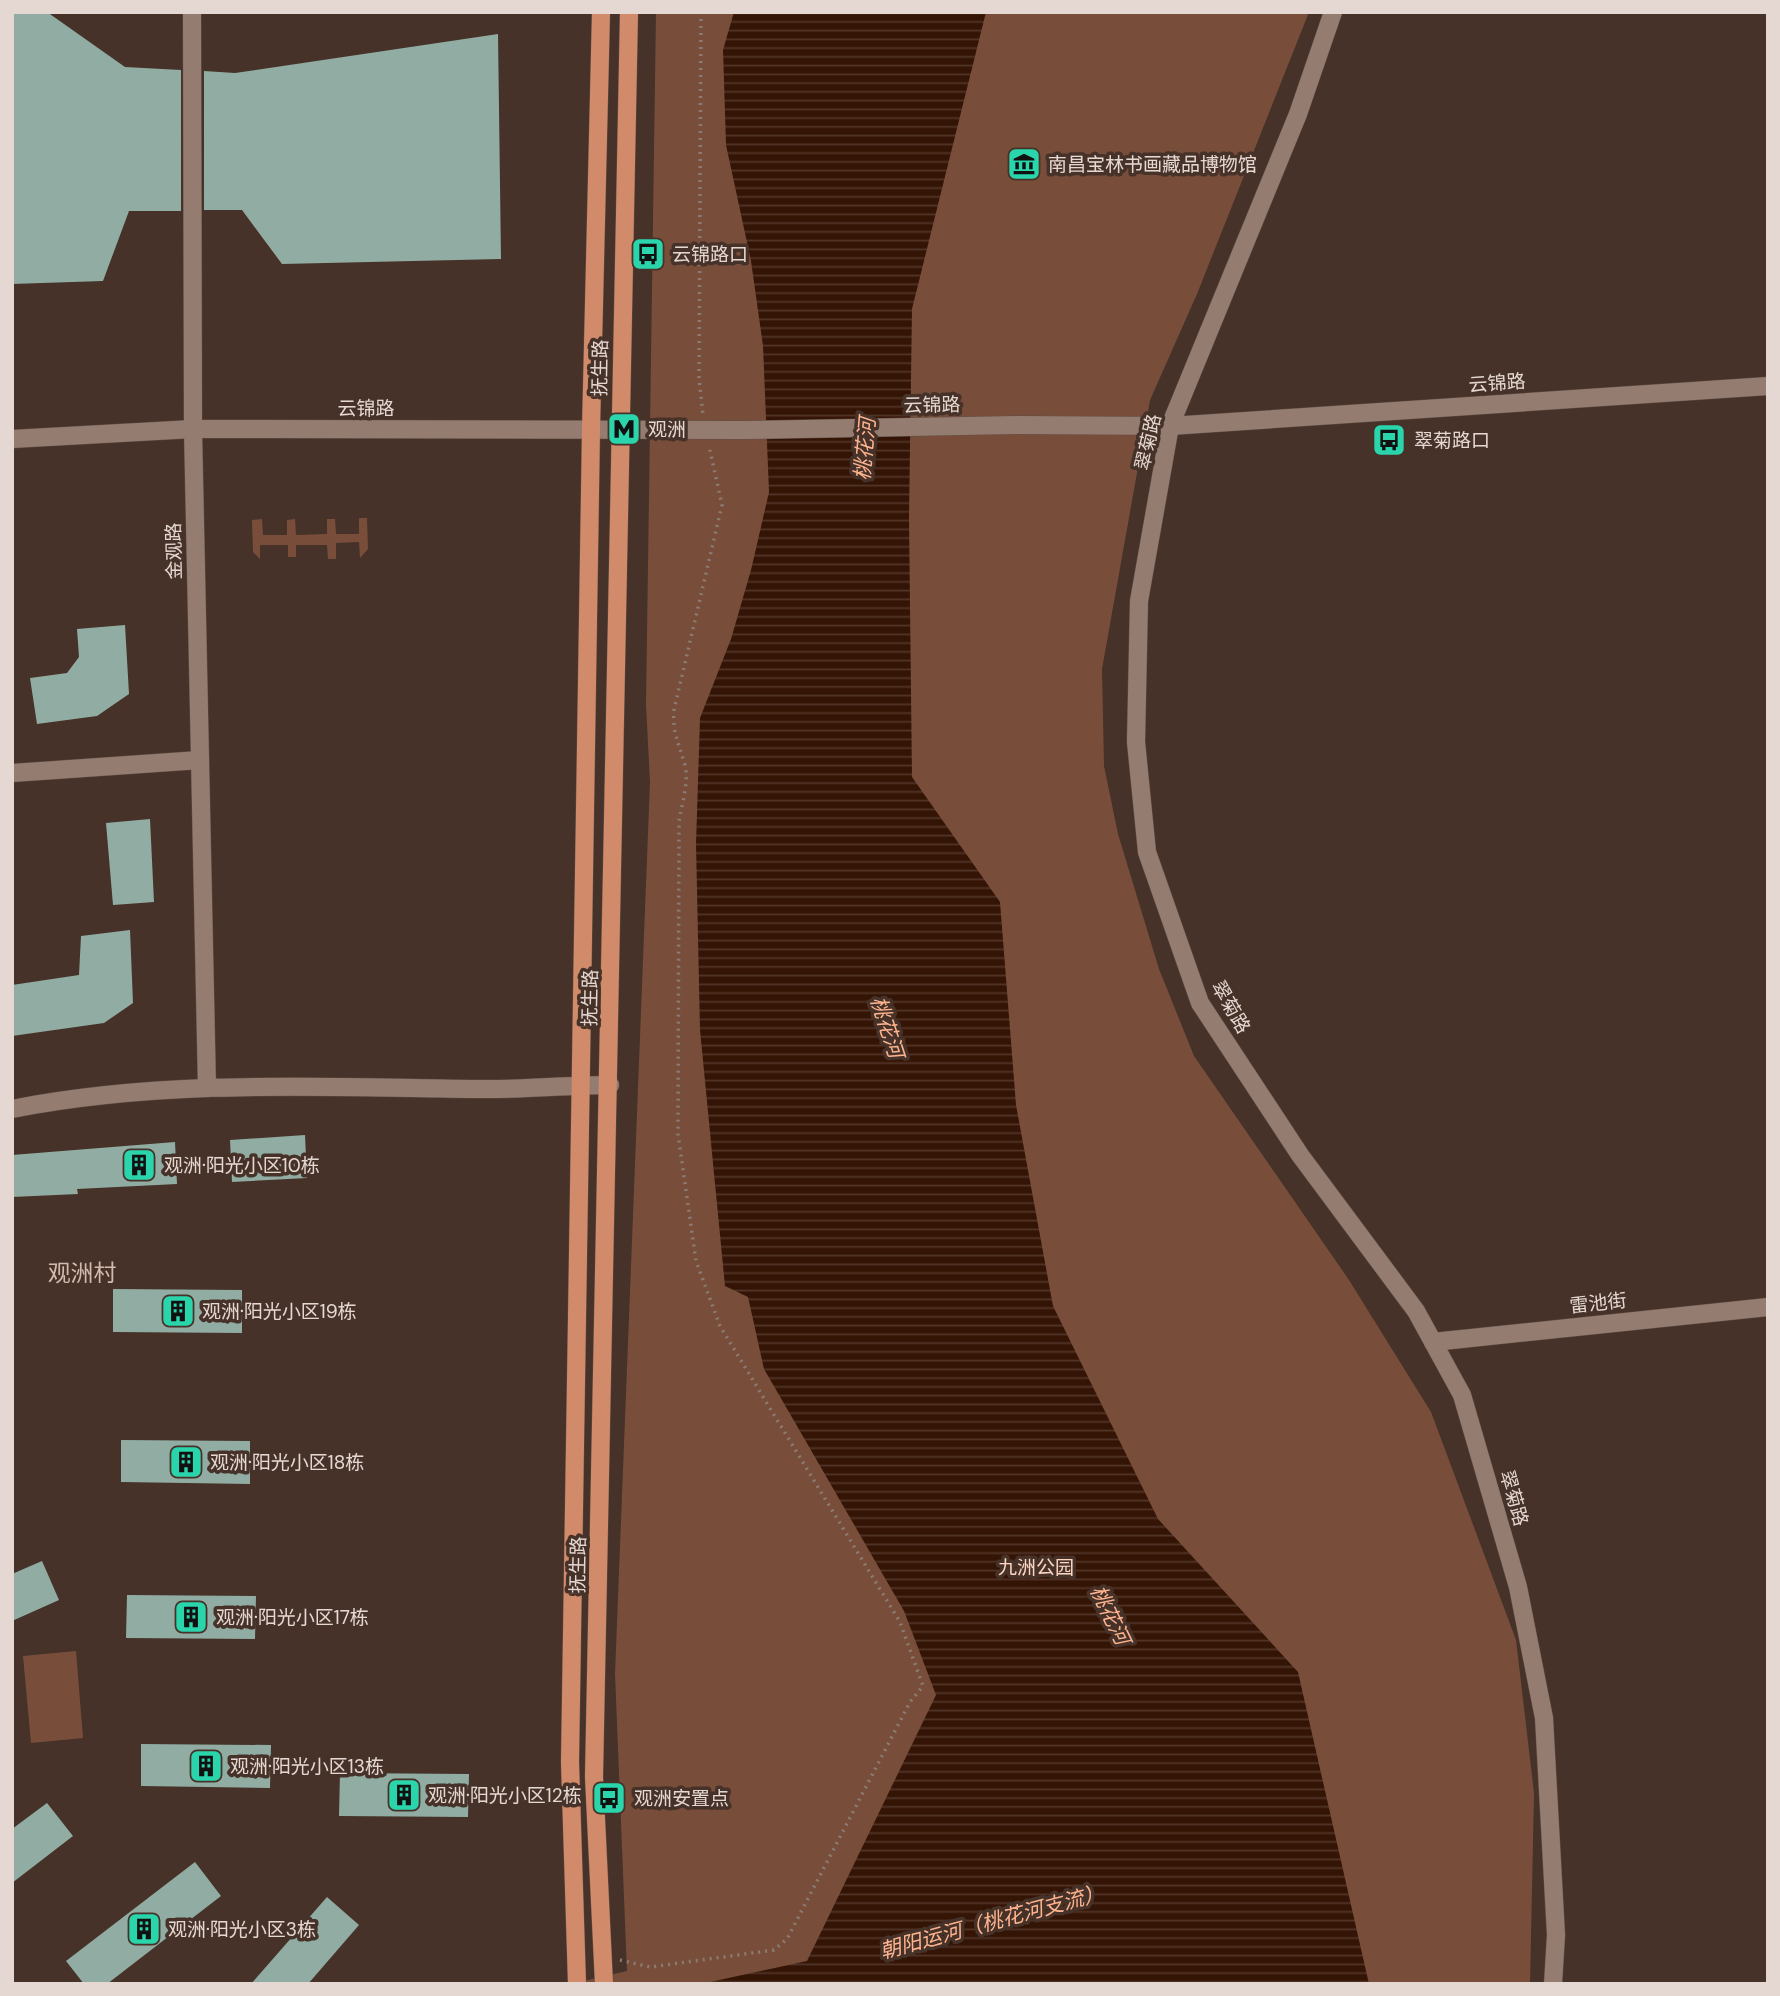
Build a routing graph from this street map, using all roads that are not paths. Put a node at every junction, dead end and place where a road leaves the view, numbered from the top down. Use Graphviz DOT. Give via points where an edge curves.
graph roads {
  1 [pos="192,12"];
  2 [pos="601,12"];
  3 [pos="629,12"];
  4 [pos="1333,12"];
  5 [pos="1768,386"];
  6 [pos="1170,426"];
  7 [pos="193,429"];
  8 [pos="591,429"];
  9 [pos="620,430"];
  10 [pos="12,439"];
  11 [pos="200,760"];
  12 [pos="12,773"];
  13 [pos="582,1085"];
  14 [pos="610,1085"];
  15 [pos="207,1088"];
  16 [pos="12,1110"];
  17 [pos="1768,1307"];
  18 [pos="1433,1342"];
  19 [pos="602,1970"];
  20 [pos="577,1975"];
  21 [pos="1553,1984"];
  1 -- 7 [label="street, 金观路"];
  2 -- 8 [label="main road, 抚生路"];
  3 -- 9 [label="main road, 抚生路"];
  4 -- 6 [label="street, 翠菊路" via="1298,114"];
  5 -- 6 [label="street, 云锦路"];
  6 -- 9 [label="street, 云锦路"];
  6 -- 18 [label="street, 翠菊路" via="1139,601 1136,741 1147,852 1200,1003 1300,1155 1416,1311"];
  7 -- 8 [label="street, 云锦路"];
  7 -- 10 [label="street, 云锦路"];
  7 -- 11 [label="street, 金观路"];
  8 -- 9 [label="street, 云锦路"];
  8 -- 13 [label="main road, 抚生路"];
  9 -- 14 [label="main road, 抚生路"];
  11 -- 12 [label="street"];
  11 -- 15 [label="street, 金观路"];
  13 -- 14 [label="street"];
  13 -- 15 [label="street"];
  13 -- 20 [label="main road, 抚生路" via="570,1762"];
  14 -- 19 [label="main road, 抚生路" via="594,1777"];
  15 -- 16 [label="street" via="126,1092"];
  17 -- 18 [label="street, 雷池街"];
  18 -- 21 [label="street, 翠菊路" via="1466,1408 1518,1587 1544,1718 1556,1936"];
}
